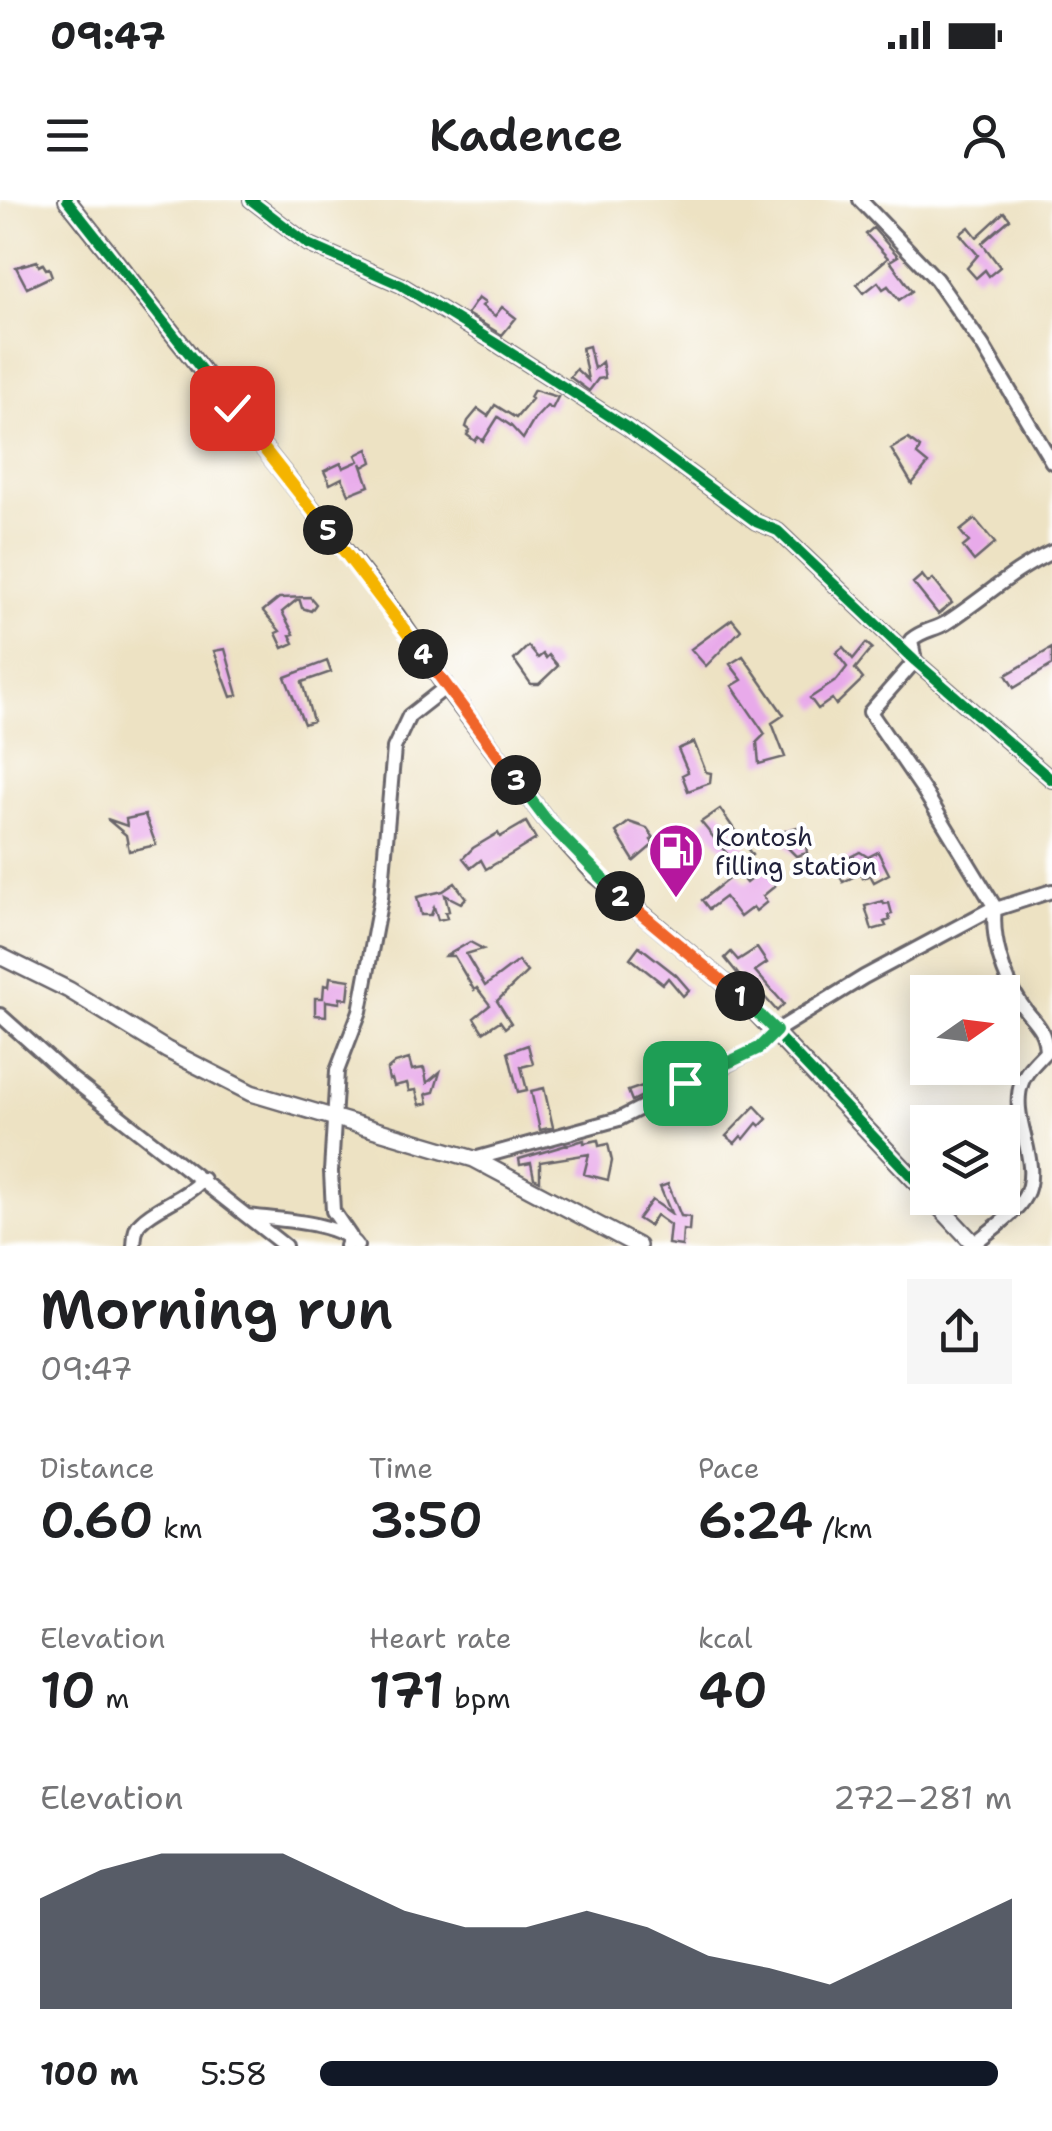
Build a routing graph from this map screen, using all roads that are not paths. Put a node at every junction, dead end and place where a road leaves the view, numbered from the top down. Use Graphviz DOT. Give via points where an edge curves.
graph roads {
  1 [pos="67,200"];
  2 [pos="251,200"];
  3 [pos="860,200"];
  4 [pos="1052,462"];
  5 [pos="1052,552"];
  6 [pos="915,660"];
  7 [pos="446,687"];
  8 [pos="1052,780"];
  9 [pos="1052,892"];
  10 [pos="995,907"];
  11 [pos="0,956"];
  12 [pos="0,1015"];
  13 [pos="776,1031"];
  14 [pos="334,1118"];
  15 [pos="474,1160"];
  16 [pos="910,1176"];
  17 [pos="203,1179"];
  18 [pos="947,1215"];
  19 [pos="246,1216"];
  20 [pos="351,1243"];
  21 [pos="975,1245"];
  22 [pos="134,1246"];
  23 [pos="285,1246"];
  24 [pos="638,1246"];
  1 -- 7 [label="street"];
  2 -- 6 [label="street" via="308,244 401,285 497,344 778,531"];
  3 -- 4 [label="street" via="936,279"];
  5 -- 6 [label="street" via="940,626 922,630 910,640"];
  6 -- 8 [label="street"];
  6 -- 10 [label="street" via="870,712"];
  7 -- 13 [label="street" via="595,874"];
  7 -- 14 [label="street" via="409,716 394,748 380,898 360,1011 337,1072"];
  9 -- 10 [label="street"];
  10 -- 13 [label="street"];
  10 -- 21 [label="street" via="992,929 1006,976 1040,1025 1046,1051 1021,1083 1027,1191"];
  11 -- 14 [label="street" via="251,1093"];
  12 -- 17 [label="street"];
  13 -- 15 [label="street" via="759,1048 618,1119"];
  13 -- 16 [label="street"];
  14 -- 15 [label="street"];
  14 -- 20 [label="street" via="334,1210"];
  15 -- 24 [label="street"];
  17 -- 19 [label="street"];
  17 -- 22 [label="street" via="140,1222"];
  18 -- 21 [label="street"];
  19 -- 20 [label="street" via="324,1227"];
  19 -- 23 [label="street"];
}
